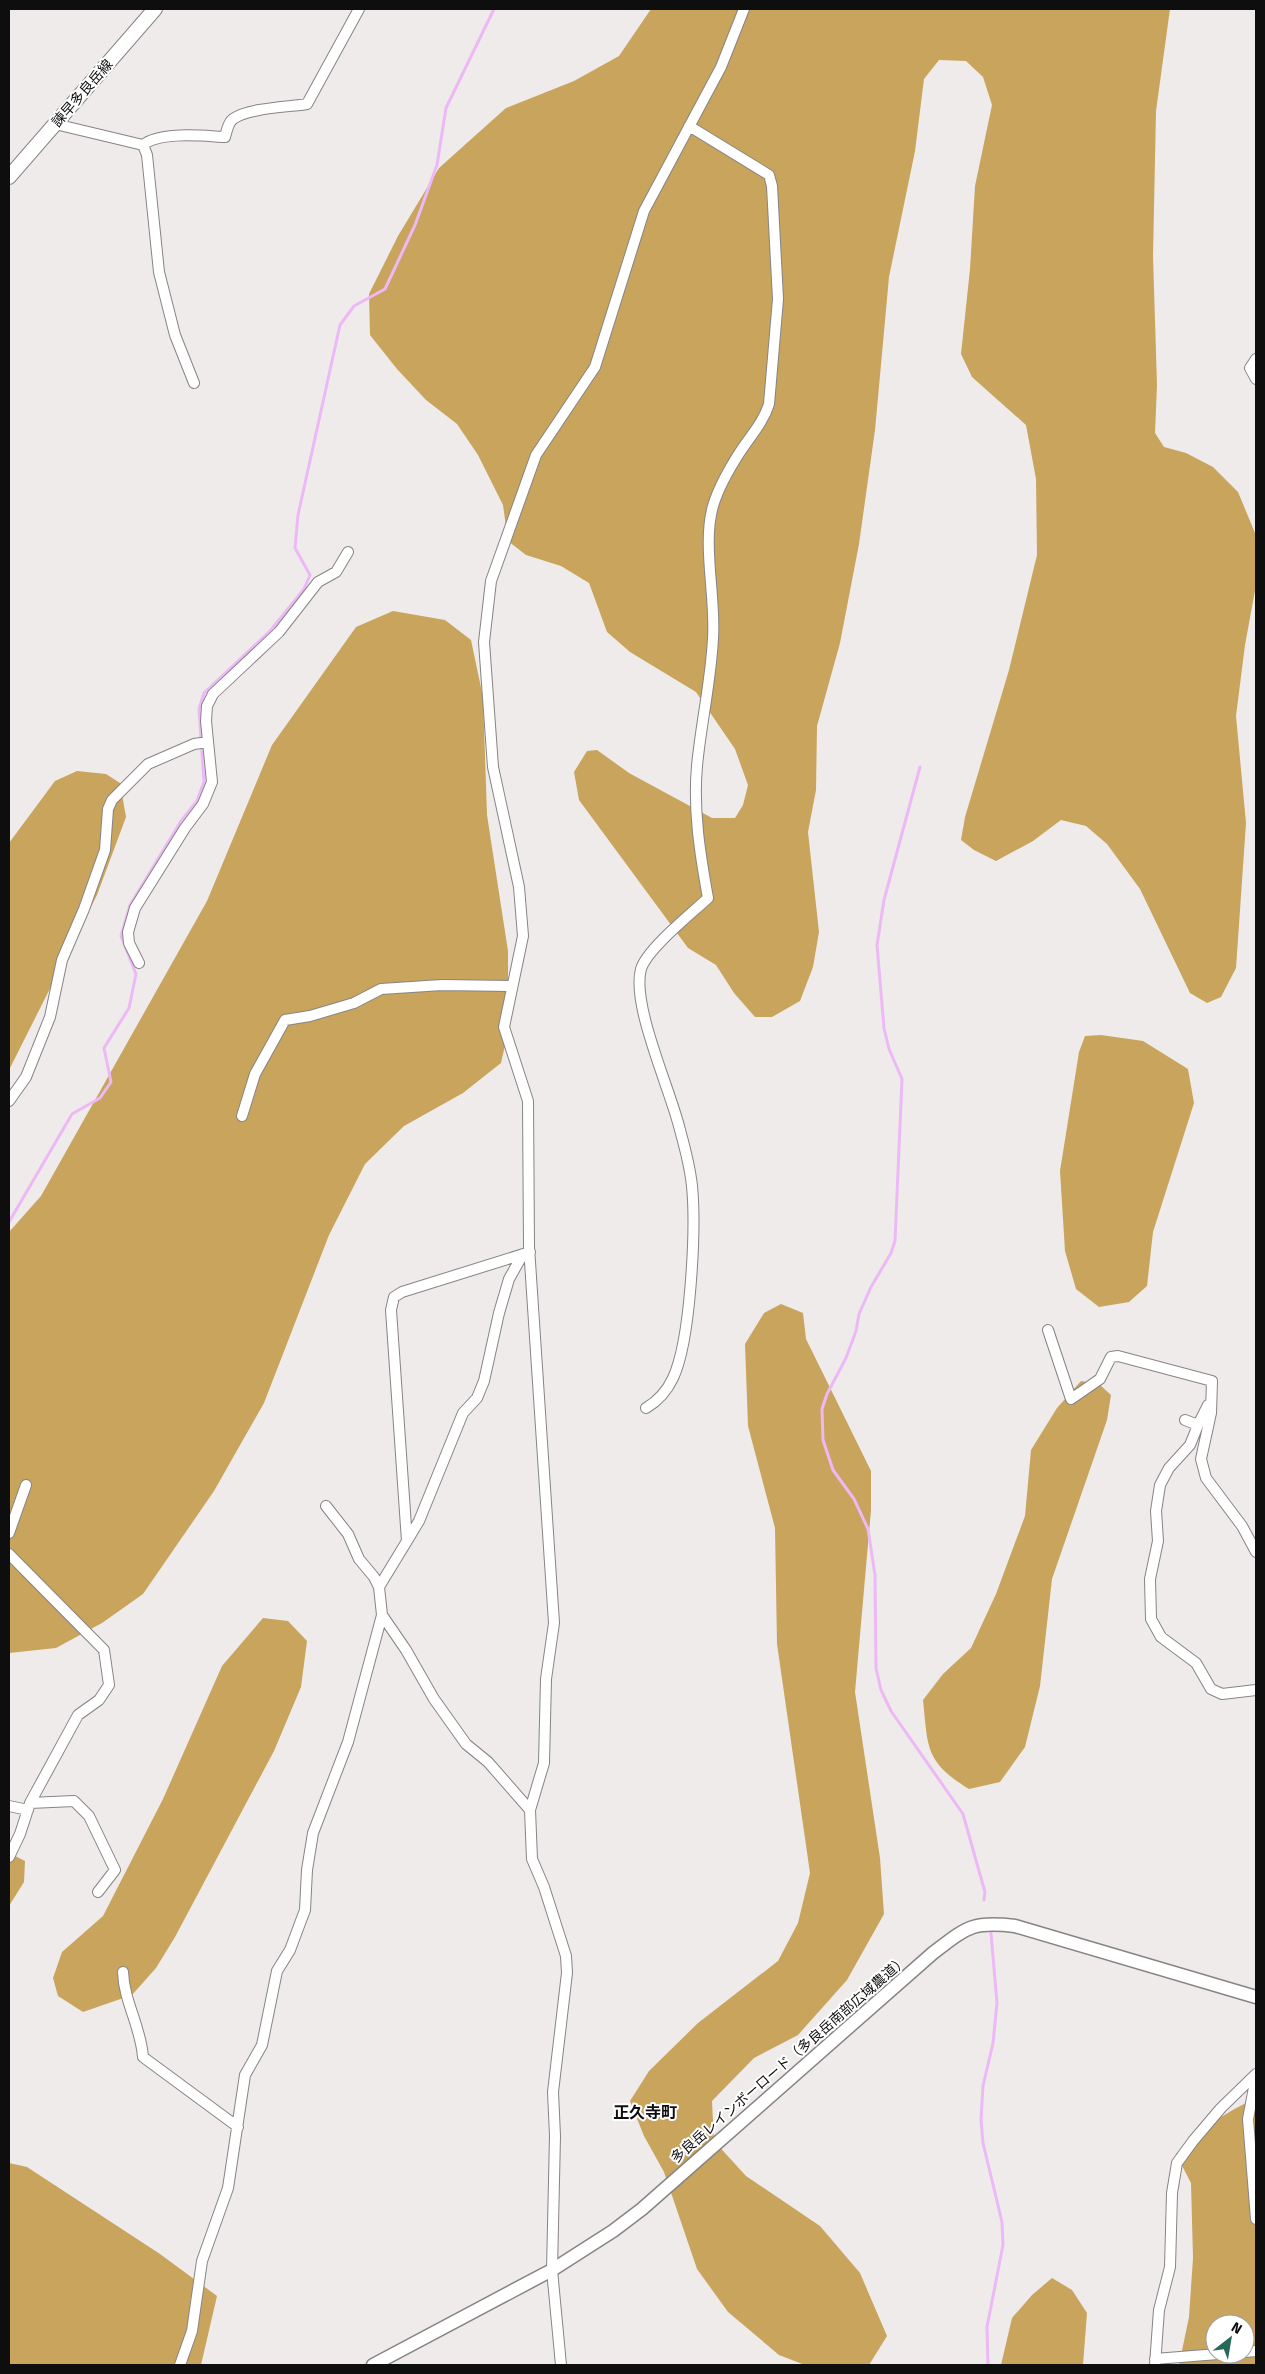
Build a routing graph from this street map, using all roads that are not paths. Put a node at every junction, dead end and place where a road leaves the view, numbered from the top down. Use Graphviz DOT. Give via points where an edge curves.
graph roads {
  1 [pos="359,9"];
  2 [pos="744,9"];
  3 [pos="153,10"];
  4 [pos="55,124"];
  5 [pos="689,126"];
  6 [pos="143,145"];
  7 [pos="9,177"];
  8 [pos="1256,359"];
  9 [pos="1256,379"];
  10 [pos="194,383"];
  11 [pos="348,552"];
  12 [pos="208,742"];
  13 [pos="139,963"];
  14 [pos="512,986"];
  15 [pos="9,1101"];
  16 [pos="242,1116"];
  17 [pos="526,1253"];
  18 [pos="1048,1330"];
  19 [pos="1211,1400"];
  20 [pos="646,1408"];
  21 [pos="1185,1420"];
  22 [pos="1198,1425"];
  23 [pos="26,1485"];
  24 [pos="326,1506"];
  25 [pos="9,1533"];
  26 [pos="408,1541"];
  27 [pos="1256,1552"];
  28 [pos="9,1554"];
  29 [pos="379,1587"];
  30 [pos="382,1615"];
  31 [pos="1256,1690"];
  32 [pos="9,1806"];
  33 [pos="29,1806"];
  34 [pos="530,1810"];
  35 [pos="9,1857"];
  36 [pos="98,1892"];
  37 [pos="123,1972"];
  38 [pos="1256,1997"];
  39 [pos="1256,2076"];
  40 [pos="238,2127"];
  41 [pos="1256,2219"];
  42 [pos="552,2270"];
  43 [pos="1205,2356"];
  44 [pos="1155,2362"];
  45 [pos="180,2365"];
  46 [pos="373,2365"];
  47 [pos="561,2365"];
  1 -- 6 [label="street" via="307,104 234,118 225,136 158,138"];
  2 -- 5 [label="street" via="721,67"];
  3 -- 4 [label="main road, 諫早多良岳線"];
  4 -- 6 [label="street"];
  4 -- 7 [label="main road, 諫早多良岳線"];
  5 -- 14 [label="street" via="644,211 595,367 536,455 492,581 484,642 493,767 519,887 523,936"];
  5 -- 20 [label="street" via="769,175 778,299 769,404 764,418 719,486 712,509 714,637 697,767 696,815 708,898 646,956 640,970 645,1018 675,1112 692,1184 694,1224 682,1347 673,1377 658,1400"];
  6 -- 10 [label="street" via="147,155 159,272 175,335"];
  8 -- 9 [label="street" via="1250,368"];
  11 -- 12 [label="street" via="336,572 318,582 279,632 213,694 207,706"];
  12 -- 13 [label="street" via="212,782 203,804 135,908 128,932 129,943"];
  12 -- 15 [label="street" via="195,744 148,764 112,800 108,809 105,850 62,960 50,1017 26,1077"];
  14 -- 16 [label="street" via="442,985 381,989 354,1003 285,1020 255,1074"];
  14 -- 17 [label="street" via="504,1027 528,1101"];
  17 -- 26 [label="street" via="509,1279 484,1381 477,1398 463,1413"];
  17 -- 26 [label="street" via="394,1297 391,1310"];
  17 -- 34 [label="street" via="554,1623 546,1679 544,1763"];
  18 -- 19 [label="street" via="1071,1399 1100,1379 1111,1357 1118,1356 1212,1381"];
  19 -- 22 [label="street"];
  19 -- 27 [label="street" via="1201,1459 1206,1478 1242,1526"];
  21 -- 22 [label="street"];
  22 -- 31 [label="street" via="1190,1445 1169,1468 1160,1485 1156,1511 1158,1541 1150,1580 1151,1619 1161,1637 1196,1663 1211,1689 1222,1694"];
  23 -- 25 [label="street"];
  24 -- 29 [label="street" via="348,1534 359,1559"];
  26 -- 29 [label="street"];
  28 -- 33 [label="street" via="104,1650 109,1686 98,1700 78,1715"];
  29 -- 30 [label="street"];
  30 -- 34 [label="street" via="434,1700 466,1744 488,1762"];
  30 -- 40 [label="street" via="348,1742 313,1833 305,1910 290,1950 277,1971 262,2045 245,2075"];
  32 -- 33 [label="street"];
  33 -- 35 [label="street"];
  33 -- 36 [label="street" via="74,1801 89,1816 115,1870"];
  34 -- 42 [label="street" via="532,1859 566,1956 567,1973 553,2092"];
  37 -- 40 [label="street" via="124,1990 142,2040 143,2057"];
  38 -- 42 [label="street, 多良岳レインボーロード（多良岳南部広域農道）" via="1016,1926 992,1924 964,1929 642,2209"];
  39 -- 41 [label="street" via="1248,2119"];
  39 -- 44 [label="street" via="1221,2108 1177,2163 1172,2193 1170,2267 1159,2310"];
  40 -- 45 [label="street" via="228,2188 202,2261 192,2331"];
  42 -- 46 [label="street, 多良岳レインボーロード（多良岳南部広域農道）"];
  42 -- 47 [label="street"];
  43 -- 44 [label="street"];
}
